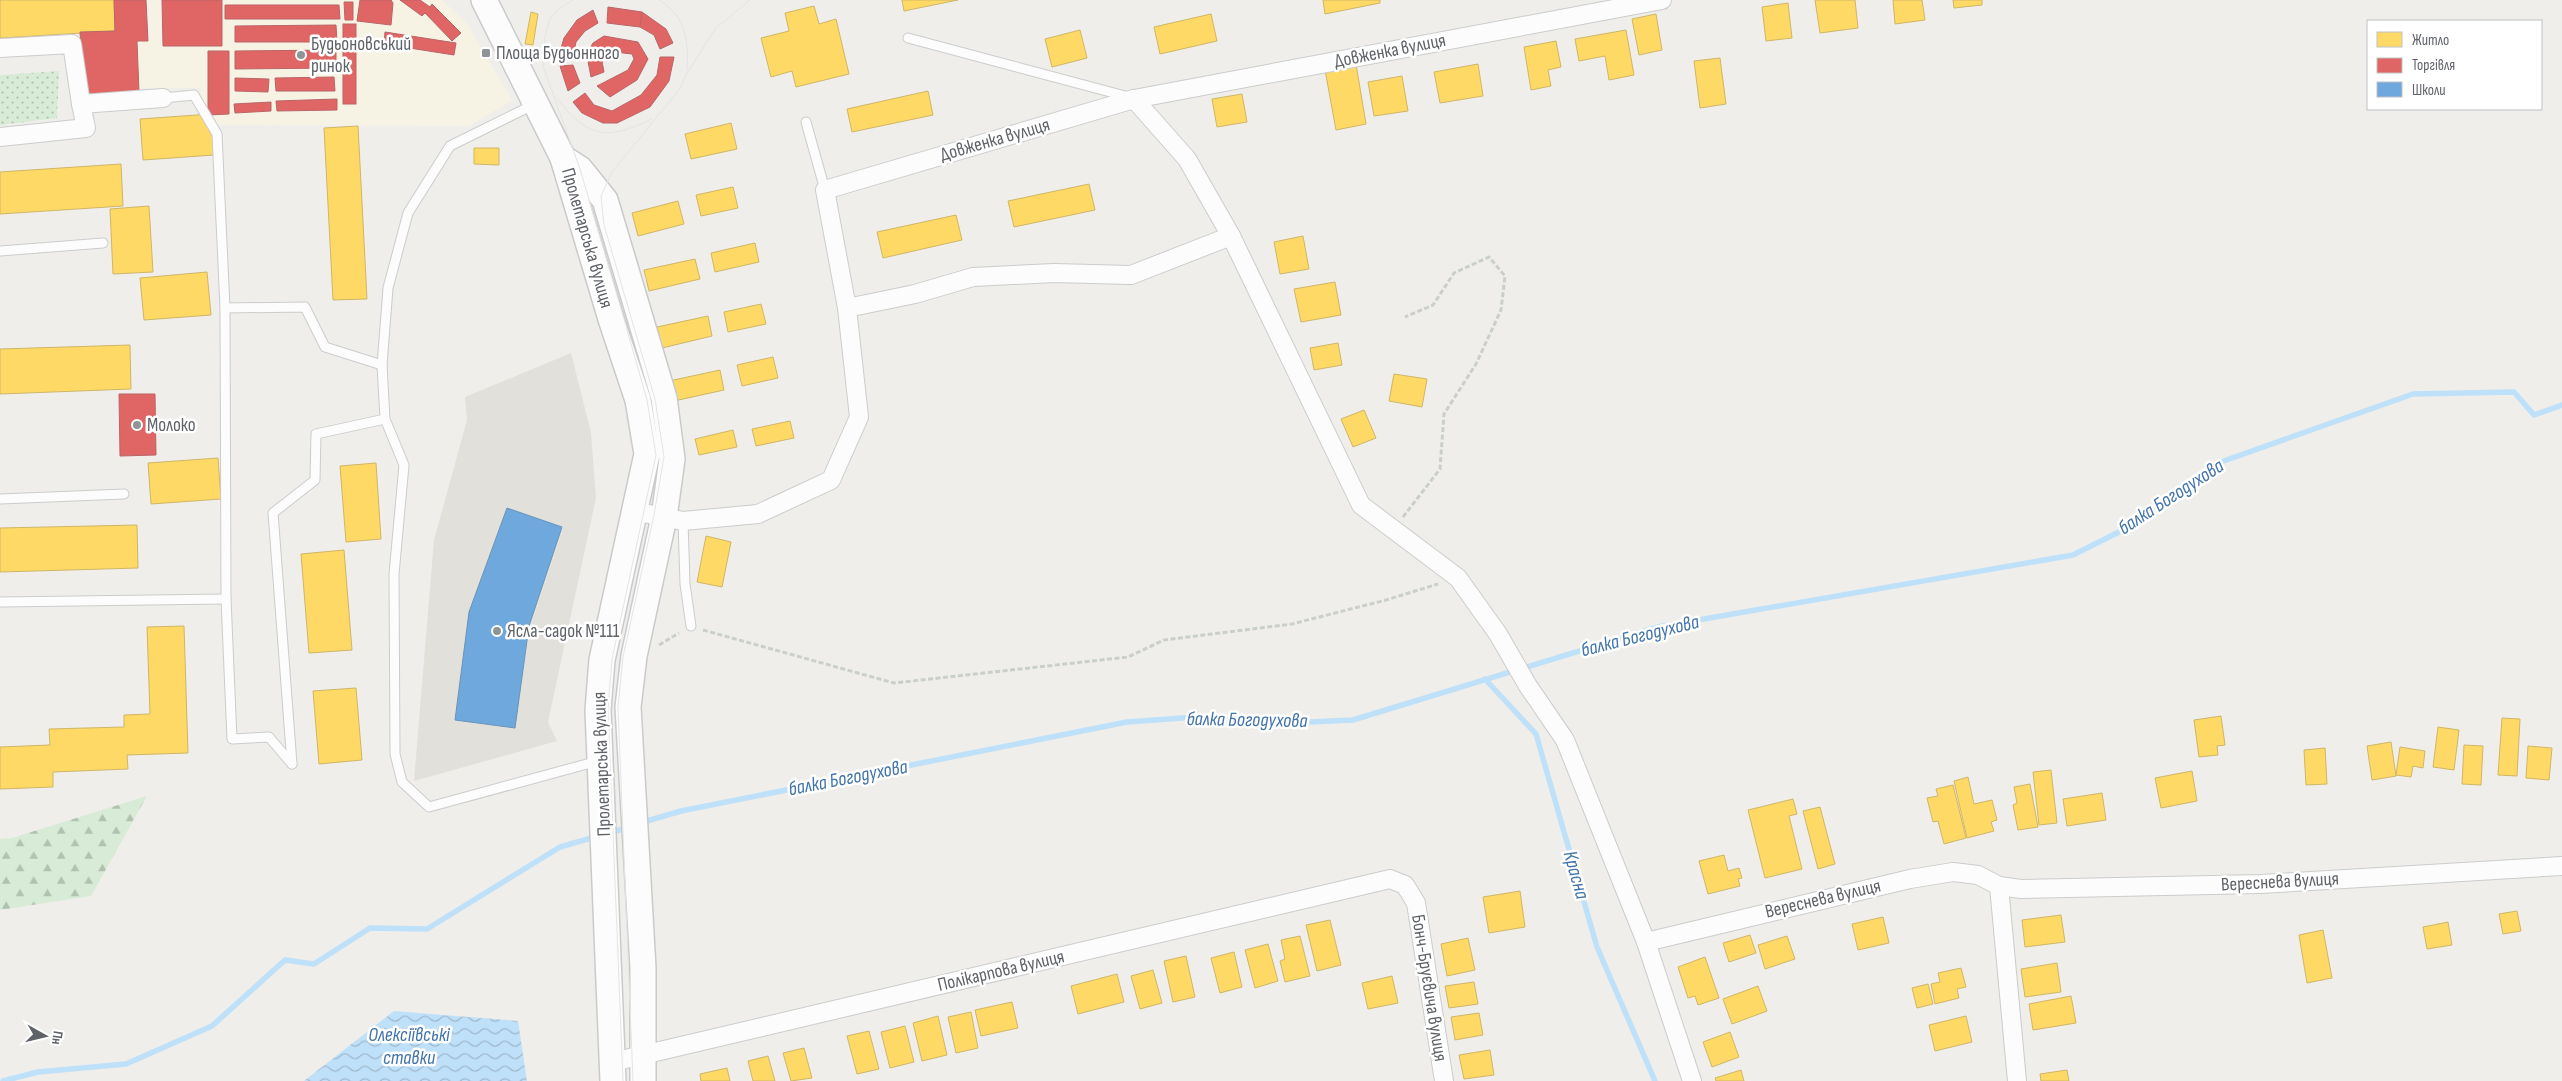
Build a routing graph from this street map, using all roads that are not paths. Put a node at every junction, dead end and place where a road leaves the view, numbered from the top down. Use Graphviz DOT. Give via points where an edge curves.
graph roads {
  1 [pos="484,0"];
  2 [pos="1662,0"];
  3 [pos="908,38"];
  4 [pos="0,48"];
  5 [pos="163,98"];
  6 [pos="1134,98"];
  7 [pos="81,104"];
  8 [pos="536,104"];
  9 [pos="806,122"];
  10 [pos="0,137"];
  11 [pos="563,158"];
  12 [pos="825,190"];
  13 [pos="1231,236"];
  14 [pos="103,243"];
  15 [pos="0,251"];
  16 [pos="225,308"];
  17 [pos="847,308"];
  18 [pos="382,365"];
  19 [pos="385,419"];
  20 [pos="124,494"];
  21 [pos="0,499"];
  22 [pos="634,512"];
  23 [pos="673,520"];
  24 [pos="226,599"];
  25 [pos="0,602"];
  26 [pos="691,626"];
  27 [pos="600,761"];
  28 [pos="2562,866"];
  29 [pos="1390,879"];
  30 [pos="1999,886"];
  31 [pos="1646,942"];
  32 [pos="643,1056"];
  33 [pos="613,1072"];
  34 [pos="643,1081"];
  35 [pos="1444,1081"];
  36 [pos="1692,1081"];
  37 [pos="2017,1081"];
  1 -- 8 [label="main road"];
  2 -- 6 [label="street, Довженка вулиця"];
  3 -- 6 [label="lane"];
  4 -- 7 [label="street" via="72,44"];
  5 -- 7 [label="street"];
  5 -- 16 [label="lane" via="194,95 218,134"];
  6 -- 12 [label="street, Довженка вулиця"];
  6 -- 13 [label="street" via="1187,160"];
  7 -- 10 [label="street" via="86,128"];
  8 -- 11 [label="main road"];
  8 -- 18 [label="lane" via="450,146 408,213 388,288"];
  9 -- 12 [label="lane"];
  11 -- 22 [label="main road, Пролетарська вулиця" via="638,400 647,454"];
  11 -- 23 [label="main road, Пролетарська вулиця" via="580,169 605,200 664,398 672,459"];
  12 -- 17 [label="street"];
  13 -- 17 [label="street" via="1131,275 1054,272 973,277 915,294"];
  13 -- 31 [label="street" via="1362,505 1458,578 1498,634 1565,740"];
  14 -- 15 [label="lane"];
  16 -- 18 [label="lane" via="305,307 325,347"];
  16 -- 24 [label="lane"];
  17 -- 23 [label="street" via="859,416 831,480 758,514"];
  18 -- 19 [label="lane"];
  19 -- 24 [label="lane" via="316,434 315,480 273,513 292,764 269,738 232,739"];
  19 -- 27 [label="lane" via="404,465 394,574 395,754 402,782 430,807"];
  20 -- 21 [label="lane"];
  22 -- 23 [label="street"];
  22 -- 27 [label="main road, Пролетарська вулиця" via="602,660 598,710"];
  23 -- 26 [label="lane"];
  23 -- 32 [label="main road, Пролетарська вулиця" via="634,656 628,707 643,968"];
  24 -- 25 [label="lane"];
  27 -- 33 [label="main road, Пролетарська вулиця"];
  28 -- 30 [label="street, Вереснева вулиця" via="2261,884 2021,889"];
  29 -- 32 [label="street, Полікарпова вулиця"];
  29 -- 35 [label="street, Бонч-Бруєвича вулиця" via="1406,885 1416,903"];
  30 -- 31 [label="street, Вереснева вулиця" via="1978,875 1953,872 1919,877"];
  30 -- 37 [label="street"];
  31 -- 36 [label="street"];
  32 -- 33 [label="street, Полікарпова вулиця"];
  32 -- 34 [label="main road, Пролетарська вулиця"];
}
